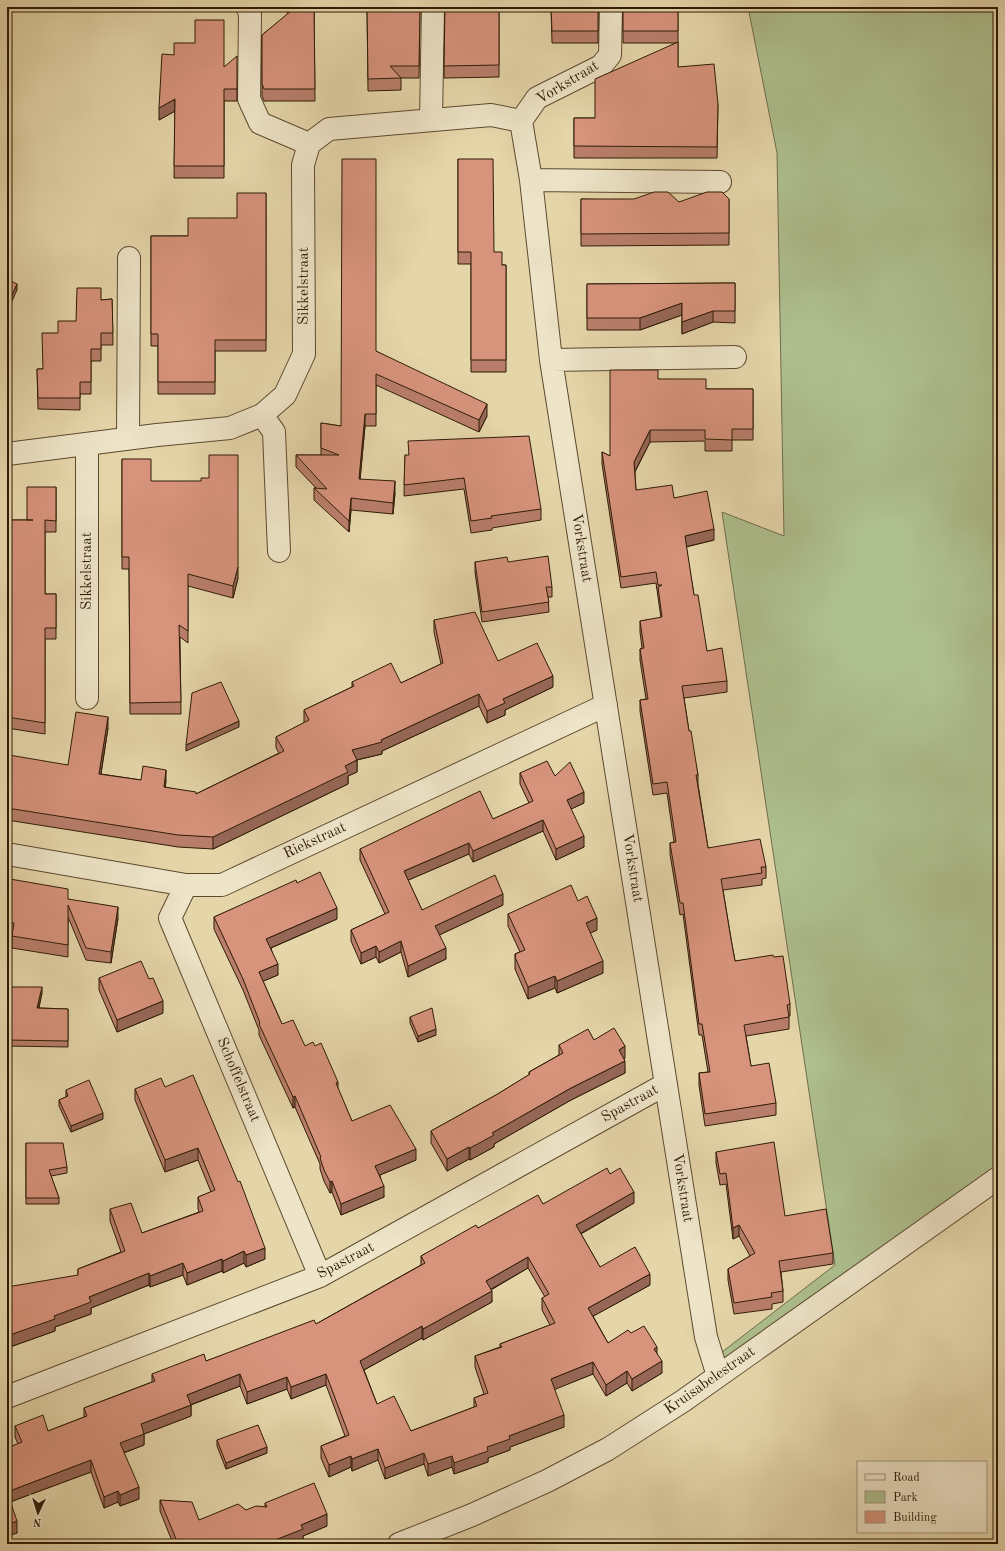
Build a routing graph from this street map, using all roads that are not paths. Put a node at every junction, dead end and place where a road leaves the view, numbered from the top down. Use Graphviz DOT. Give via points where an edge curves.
graph roads {
  1 [pos="247,7"];
  2 [pos="432,7"];
  3 [pos="611,7"];
  4 [pos="431,120"];
  5 [pos="520,121"];
  6 [pos="309,144"];
  7 [pos="532,180"];
  8 [pos="720,182"];
  9 [pos="129,258"];
  10 [pos="735,357"];
  11 [pos="551,360"];
  12 [pos="262,415"];
  13 [pos="128,438"];
  14 [pos="87,444"];
  15 [pos="7,454"];
  16 [pos="279,551"];
  17 [pos="87,698"];
  18 [pos="606,705"];
  19 [pos="7,854"];
  20 [pos="186,884"];
  21 [pos="666,1084"];
  22 [pos="998,1178"];
  23 [pos="320,1276"];
  24 [pos="718,1376"];
  25 [pos="7,1397"];
  26 [pos="399,1544"];
  1 -- 6 [label="street" via="250,13 249,99 260,123"];
  2 -- 4 [label="street"];
  3 -- 5 [label="street, Vorkstraat" via="610,55 602,66 537,98"];
  4 -- 5 [label="street" via="491,115"];
  4 -- 6 [label="street" via="329,129"];
  5 -- 7 [label="street, Vorkstraat"];
  6 -- 12 [label="street, Sikkelstraat" via="304,165 304,354 285,395"];
  7 -- 8 [label="street"];
  7 -- 11 [label="street, Vorkstraat"];
  9 -- 13 [label="street"];
  10 -- 11 [label="street"];
  11 -- 18 [label="street, Vorkstraat"];
  12 -- 13 [label="street, Sikkelstraat" via="230,428"];
  12 -- 16 [label="street" via="274,432"];
  13 -- 14 [label="street, Sikkelstraat"];
  14 -- 15 [label="street, Sikkelstraat"];
  14 -- 17 [label="street, Sikkelstraat"];
  18 -- 20 [label="street, Riekstraat" via="222,885"];
  18 -- 21 [label="street, Vorkstraat"];
  19 -- 20 [label="street, Riekstraat"];
  20 -- 23 [label="street, Schoffelstraat" via="170,918"];
  21 -- 23 [label="street, Spastraat"];
  21 -- 24 [label="street, Vorkstraat" via="706,1337"];
  22 -- 24 [label="street, Kruisabelestraat"];
  23 -- 25 [label="street, Spastraat"];
  24 -- 26 [label="street, Kruisabelestraat" via="608,1450 472,1515"];
}
